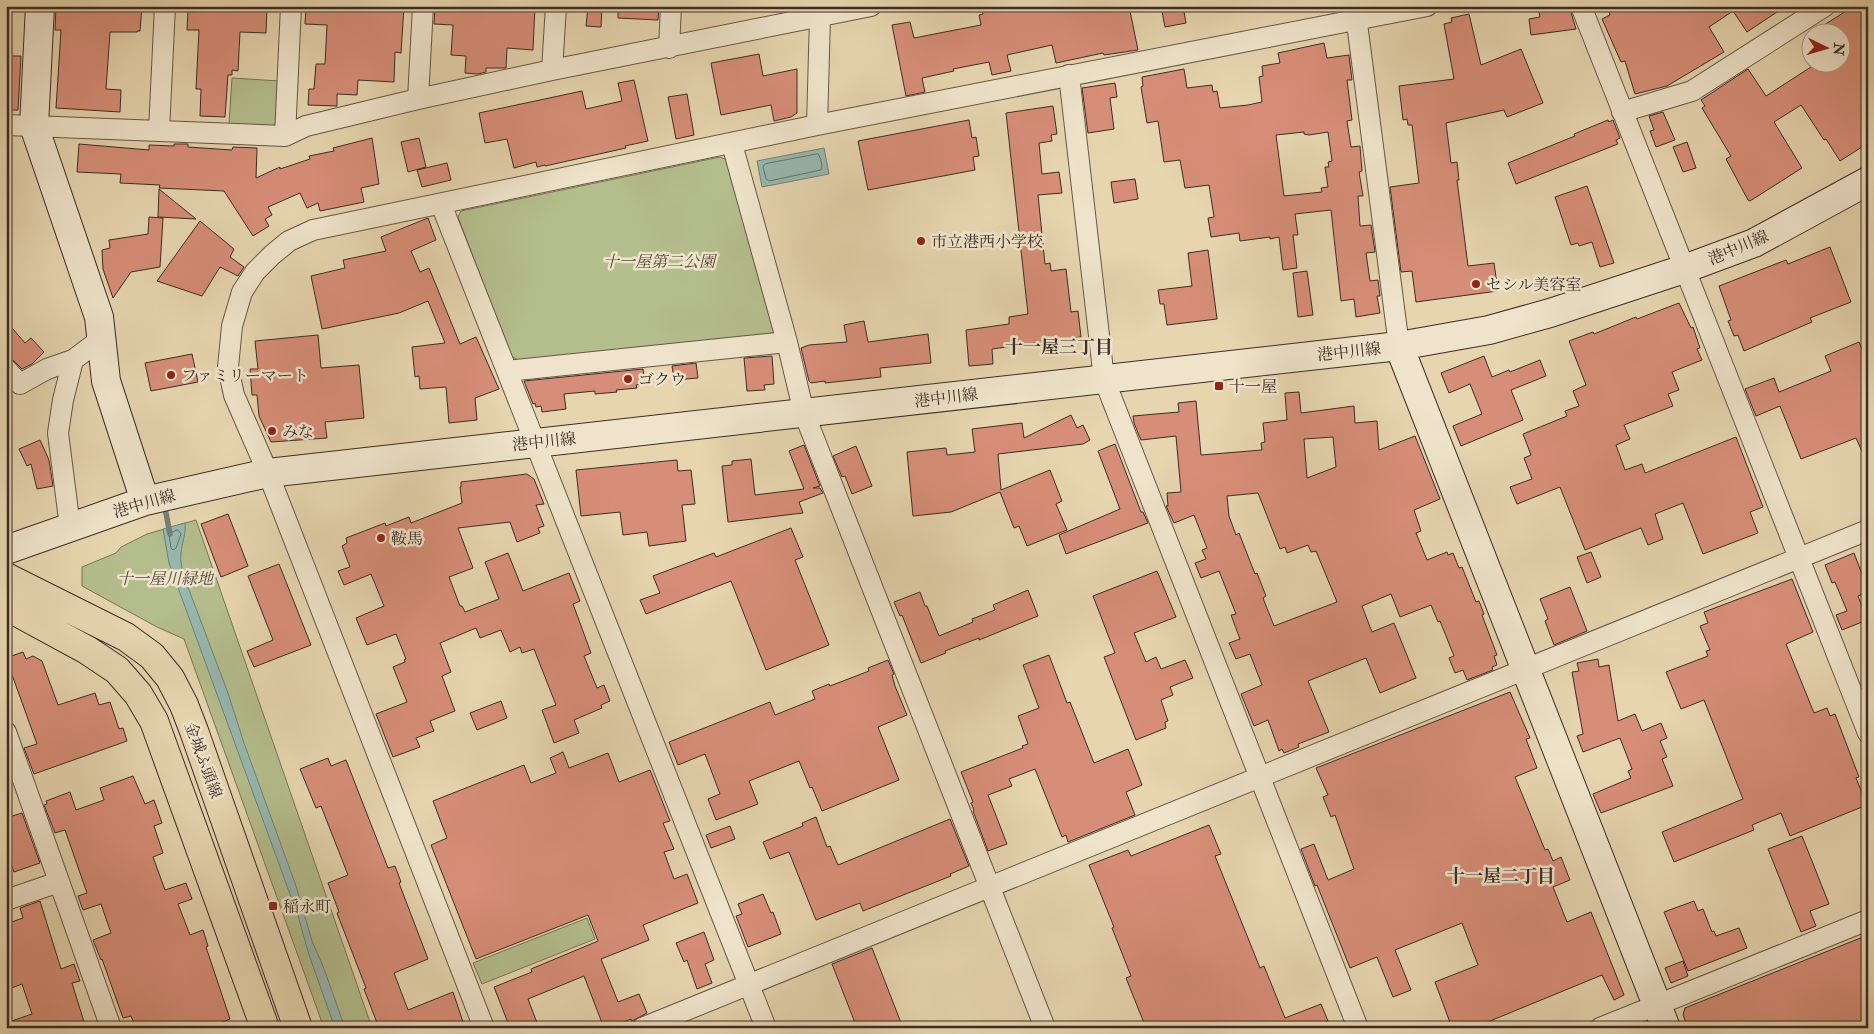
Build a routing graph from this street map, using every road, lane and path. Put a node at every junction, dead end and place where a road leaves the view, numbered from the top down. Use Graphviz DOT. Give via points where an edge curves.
graph roads {
  1 [pos="40,6"];
  2 [pos="165,6"];
  3 [pos="292,6"];
  4 [pos="423,6"];
  5 [pos="556,6"];
  6 [pos="671,6"];
  7 [pos="871,6"];
  8 [pos="1427,6"];
  9 [pos="1581,6"];
  10 [pos="1825,6"];
  11 [pos="1355,13"];
  12 [pos="817,14"];
  13 [pos="669,48"];
  14 [pos="552,70"];
  15 [pos="1069,75"];
  16 [pos="418,99"];
  17 [pos="1622,112"];
  18 [pos="6,125"];
  19 [pos="817,125"];
  20 [pos="34,126"];
  21 [pos="159,131"];
  22 [pos="285,136"];
  23 [pos="732,144"];
  24 [pos="1868,181"];
  25 [pos="441,204"];
  26 [pos="1684,269"];
  27 [pos="101,339"];
  28 [pos="787,342"];
  29 [pos="1399,346"];
  30 [pos="73,360"];
  31 [pos="6,369"];
  32 [pos="507,371"];
  33 [pos="1104,378"];
  34 [pos="804,413"];
  35 [pos="535,442"];
  36 [pos="268,473"];
  37 [pos="149,500"];
  38 [pos="70,527"];
  39 [pos="1868,530"];
  40 [pos="6,550"];
  41 [pos="1799,558"];
  42 [pos="6,578"];
  43 [pos="6,606"];
  44 [pos="1526,669"];
  45 [pos="6,732"];
  46 [pos="1868,733"];
  47 [pos="1260,777"];
  48 [pos="60,882"];
  49 [pos="990,887"];
  50 [pos="6,900"];
  51 [pos="1868,920"];
  52 [pos="749,984"];
  53 [pos="1662,1016"];
  54 [pos="111,1028"];
  55 [pos="265,1028"];
  56 [pos="298,1028"];
  57 [pos="484,1028"];
  58 [pos="642,1028"];
  59 [pos="766,1028"];
  60 [pos="1045,1028"];
  61 [pos="1358,1028"];
  62 [pos="1600,1028"];
  1 -- 20 [label="main road"];
  2 -- 21 [label="street"];
  3 -- 22 [label="street"];
  4 -- 16 [label="street"];
  5 -- 14 [label="street"];
  6 -- 13 [label="street"];
  7 -- 12 [label="street"];
  8 -- 11 [label="street"];
  9 -- 17 [label="street"];
  10 -- 17 [label="street" via="1692,91"];
  11 -- 15 [label="street"];
  11 -- 29 [label="street"];
  12 -- 13 [label="street"];
  12 -- 19 [label="street"];
  13 -- 14 [label="street"];
  14 -- 16 [label="street"];
  15 -- 19 [label="street"];
  15 -- 33 [label="street"];
  16 -- 22 [label="street" via="306,126"];
  17 -- 26 [label="street"];
  18 -- 20 [label="street"];
  19 -- 23 [label="street"];
  20 -- 21 [label="street"];
  20 -- 27 [label="main road" via="99,317"];
  21 -- 22 [label="street"];
  23 -- 25 [label="street"];
  23 -- 28 [label="street"];
  24 -- 26 [label="main road, 港中川線" via="1754,243"];
  25 -- 32 [label="street"];
  25 -- 36 [label="street" via="313,230 289,241 272,255 242,292 232,326 228,367 234,395"];
  26 -- 29 [label="main road, 港中川線" via="1489,330"];
  26 -- 41 [label="street"];
  27 -- 30 [label="street"];
  27 -- 37 [label="main road" via="106,381"];
  28 -- 32 [label="street"];
  28 -- 34 [label="street"];
  29 -- 33 [label="main road, 港中川線"];
  29 -- 44 [label="main road"];
  30 -- 31 [label="street" via="20,384"];
  30 -- 38 [label="street" via="58,433"];
  32 -- 35 [label="street"];
  33 -- 34 [label="main road, 港中川線"];
  33 -- 47 [label="street"];
  34 -- 35 [label="main road, 港中川線"];
  34 -- 49 [label="street"];
  35 -- 36 [label="main road, 港中川線"];
  35 -- 52 [label="street"];
  36 -- 37 [label="main road, 港中川線"];
  36 -- 57 [label="street"];
  37 -- 38 [label="main road, 港中川線"];
  38 -- 40 [label="main road, 港中川線"];
  39 -- 41 [label="street"];
  41 -- 44 [label="street"];
  41 -- 46 [label="street"];
  42 -- 56 [label="main road, 金城ふ頭線" via="126,637 152,656 170,678 194,731"];
  43 -- 55 [label="main road, 金城ふ頭線" via="118,670 138,694 154,721"];
  44 -- 47 [label="street"];
  44 -- 53 [label="main road"];
  45 -- 48 [label="street"];
  47 -- 49 [label="street"];
  47 -- 61 [label="street"];
  48 -- 50 [label="street"];
  48 -- 54 [label="street"];
  49 -- 52 [label="street"];
  49 -- 60 [label="street"];
  51 -- 53 [label="street"];
  52 -- 58 [label="street"];
  52 -- 59 [label="street"];
  53 -- 62 [label="street"];
}
